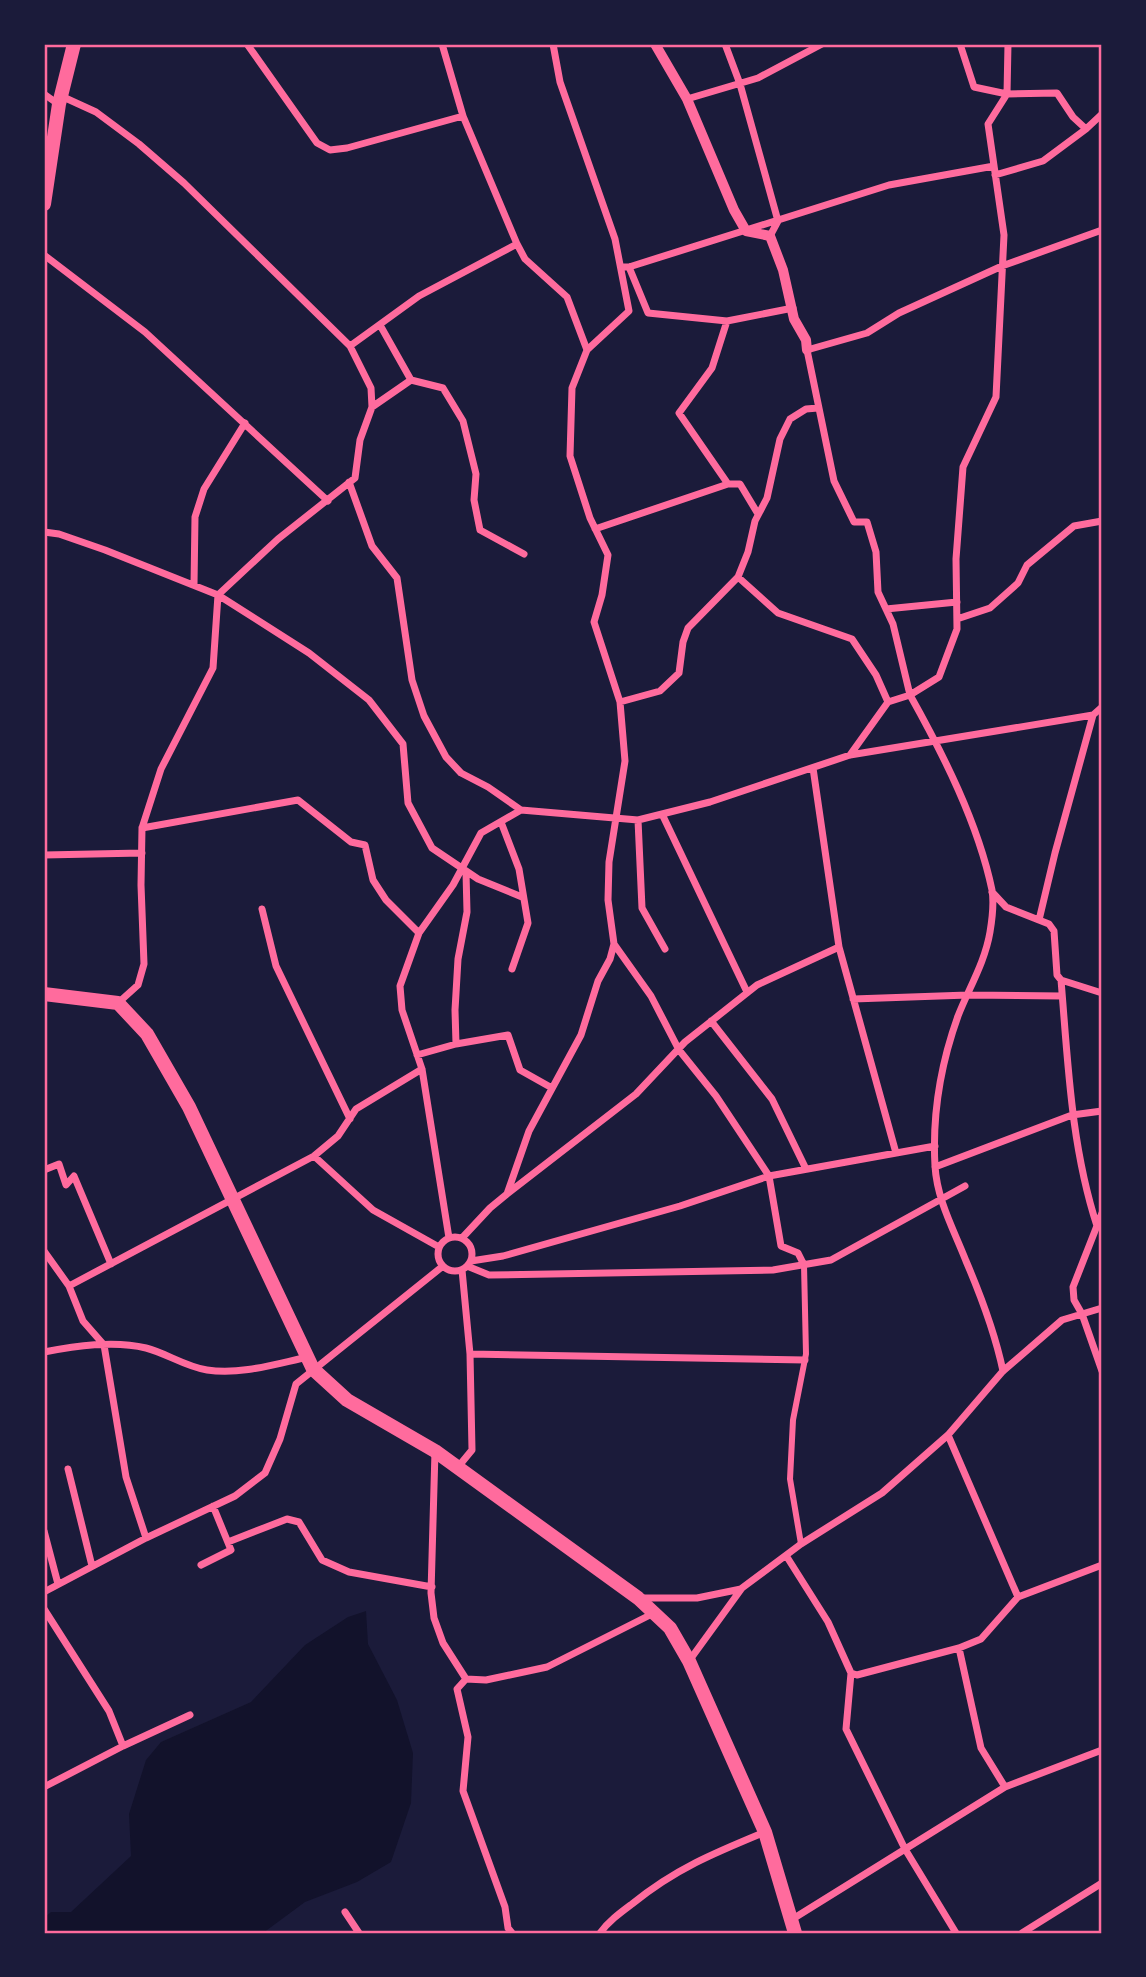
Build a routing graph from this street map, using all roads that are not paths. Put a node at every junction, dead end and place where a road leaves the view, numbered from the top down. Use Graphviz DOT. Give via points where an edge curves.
graph roads {
  1 [pos="74,44"];
  2 [pos="247,44"];
  3 [pos="442,44"];
  4 [pos="553,44"];
  5 [pos="655,44"];
  6 [pos="725,44"];
  7 [pos="822,44"];
  8 [pos="960,44"];
  9 [pos="1008,44"];
  10 [pos="740,84"];
  11 [pos="44,94"];
  12 [pos="1007,94"];
  13 [pos="687,99"];
  14 [pos="60,100"];
  15 [pos="1102,114"];
  16 [pos="463,116"];
  17 [pos="1086,129"];
  18 [pos="994,166"];
  19 [pos="995,175"];
  20 [pos="44,204"];
  21 [pos="778,221"];
  22 [pos="1102,230"];
  23 [pos="746,231"];
  24 [pos="770,236"];
  25 [pos="517,244"];
  26 [pos="44,255"];
  27 [pos="1002,266"];
  28 [pos="625,267"];
  29 [pos="793,308"];
  30 [pos="727,321"];
  31 [pos="380,325"];
  32 [pos="350,346"];
  33 [pos="587,350"];
  34 [pos="807,350"];
  35 [pos="411,380"];
  36 [pos="372,407"];
  37 [pos="818,408"];
  38 [pos="245,423"];
  39 [pos="349,482"];
  40 [pos="728,484"];
  41 [pos="328,501"];
  42 [pos="758,514"];
  43 [pos="1102,521"];
  44 [pos="595,529"];
  45 [pos="44,532"];
  46 [pos="524,554"];
  47 [pos="738,577"];
  48 [pos="194,585"];
  49 [pos="218,595"];
  50 [pos="957,602"];
  51 [pos="886,609"];
  52 [pos="957,619"];
  53 [pos="911,695"];
  54 [pos="620,702"];
  55 [pos="888,702"];
  56 [pos="1102,707"];
  57 [pos="1093,715"];
  58 [pos="935,741"];
  59 [pos="850,755"];
  60 [pos="813,768"];
  61 [pos="521,810"];
  62 [pos="662,814"];
  63 [pos="615,818"];
  64 [pos="638,820"];
  65 [pos="501,822"];
  66 [pos="142,828"];
  67 [pos="142,853"];
  68 [pos="44,855"];
  69 [pos="464,870"];
  70 [pos="992,892"];
  71 [pos="522,897"];
  72 [pos="262,909"];
  73 [pos="1040,920"];
  74 [pos="419,933"];
  75 [pos="614,944"];
  76 [pos="839,947"];
  77 [pos="666,949"];
  78 [pos="512,969"];
  79 [pos="1061,980"];
  80 [pos="747,992"];
  81 [pos="1102,993"];
  82 [pos="44,994"];
  83 [pos="968,995"];
  84 [pos="1062,996"];
  85 [pos="853,999"];
  86 [pos="118,1003"];
  87 [pos="711,1021"];
  88 [pos="456,1044"];
  89 [pos="679,1050"];
  90 [pos="417,1055"];
  91 [pos="422,1069"];
  92 [pos="552,1088"];
  93 [pos="1102,1111"];
  94 [pos="1072,1115"];
  95 [pos="350,1119"];
  96 [pos="934,1146"];
  97 [pos="896,1153"];
  98 [pos="314,1156"];
  99 [pos="935,1167"];
  100 [pos="806,1169"];
  101 [pos="44,1170"];
  102 [pos="769,1176"];
  103 [pos="965,1186"];
  104 [pos="507,1194"];
  105 [pos="941,1199"];
  106 [pos="233,1200"];
  107 [pos="1102,1213"];
  108 [pos="1097,1226"];
  109 [pos="449,1238"];
  110 [pos="462,1238"];
  111 [pos="439,1247"];
  112 [pos="44,1251"];
  113 [pos="111,1264"];
  114 [pos="803,1265"];
  115 [pos="443,1266"];
  116 [pos="467,1266"];
  117 [pos="69,1286"];
  118 [pos="1102,1308"];
  119 [pos="1082,1314"];
  120 [pos="104,1345"];
  121 [pos="44,1352"];
  122 [pos="470,1354"];
  123 [pos="805,1360"];
  124 [pos="311,1363"];
  125 [pos="1003,1371"];
  126 [pos="1102,1371"];
  127 [pos="948,1435"];
  128 [pos="435,1451"];
  129 [pos="457,1467"];
  130 [pos="68,1469"];
  131 [pos="213,1506"];
  132 [pos="44,1531"];
  133 [pos="146,1538"];
  134 [pos="228,1542"];
  135 [pos="801,1544"];
  136 [pos="787,1557"];
  137 [pos="201,1565"];
  138 [pos="1102,1565"];
  139 [pos="92,1566"];
  140 [pos="58,1584"];
  141 [pos="432,1587"];
  142 [pos="742,1588"];
  143 [pos="44,1592"];
  144 [pos="1018,1597"];
  145 [pos="638,1598"];
  146 [pos="44,1609"];
  147 [pos="654,1613"];
  148 [pos="959,1648"];
  149 [pos="689,1661"];
  150 [pos="851,1673"];
  151 [pos="466,1679"];
  152 [pos="190,1714"];
  153 [pos="123,1746"];
  154 [pos="1102,1749"];
  155 [pos="44,1787"];
  156 [pos="1005,1787"];
  157 [pos="765,1832"];
  158 [pos="905,1849"];
  159 [pos="1102,1883"];
  160 [pos="345,1912"];
  161 [pos="793,1926"];
  162 [pos="359,1933"];
  163 [pos="512,1933"];
  164 [pos="600,1933"];
  165 [pos="956,1933"];
  166 [pos="1023,1933"];
  1 -- 14 [label="main road"];
  2 -- 16 [label="street" via="317,142 331,150"];
  3 -- 16 [label="street"];
  4 -- 28 [label="street" via="560,82"];
  5 -- 13 [label="street"];
  6 -- 10 [label="street"];
  7 -- 10 [label="street"];
  8 -- 12 [label="street" via="974,87"];
  9 -- 12 [label="street"];
  10 -- 13 [label="street"];
  10 -- 21 [label="street"];
  11 -- 14 [label="street"];
  12 -- 17 [label="street" via="1057,93"];
  12 -- 18 [label="street" via="988,124"];
  13 -- 23 [label="street"];
  14 -- 20 [label="main road"];
  14 -- 32 [label="street" via="96,112 139,144"];
  15 -- 17 [label="street"];
  16 -- 25 [label="street"];
  17 -- 19 [label="street" via="1043,161"];
  18 -- 19 [label="street"];
  18 -- 21 [label="street" via="889,185"];
  19 -- 27 [label="street" via="1004,235"];
  21 -- 23 [label="street"];
  21 -- 24 [label="street"];
  22 -- 27 [label="street"];
  23 -- 24 [label="street"];
  23 -- 28 [label="street"];
  24 -- 29 [label="street"];
  25 -- 31 [label="street" via="419,296"];
  25 -- 33 [label="street" via="525,259 567,297"];
  26 -- 38 [label="street" via="145,332"];
  27 -- 34 [label="street" via="899,313 867,333"];
  27 -- 50 [label="street" via="996,397 963,467"];
  28 -- 30 [label="street" via="648,313"];
  28 -- 33 [label="street" via="629,311"];
  29 -- 30 [label="street"];
  29 -- 34 [label="street"];
  30 -- 40 [label="street" via="712,368 679,413"];
  31 -- 32 [label="street"];
  31 -- 35 [label="street"];
  32 -- 36 [label="street" via="372,388"];
  33 -- 44 [label="street" via="572,388 570,456"];
  34 -- 37 [label="street"];
  35 -- 36 [label="street"];
  35 -- 46 [label="street" via="443,388 463,421 476,474 474,500 480,530"];
  36 -- 39 [label="street" via="360,440 355,478"];
  37 -- 42 [label="street" via="790,419"];
  37 -- 51 [label="street" via="834,481 854,522 867,522 876,552 878,592"];
  38 -- 41 [label="street"];
  38 -- 48 [label="street" via="204,489 195,517"];
  39 -- 41 [label="street"];
  39 -- 61 [label="street" via="372,546 397,578 412,680 424,716 446,757 461,773"];
  40 -- 42 [label="street" via="740,484"];
  40 -- 44 [label="street"];
  41 -- 49 [label="street" via="278,539"];
  42 -- 47 [label="street"];
  43 -- 52 [label="street" via="1074,526 1027,565 1018,583 990,608"];
  44 -- 54 [label="street" via="608,555 594,622"];
  45 -- 48 [label="street"];
  47 -- 54 [label="street" via="688,628 679,673 660,691"];
  47 -- 55 [label="street" via="778,613 852,639"];
  48 -- 49 [label="street"];
  49 -- 66 [label="street" via="213,667 160,769"];
  49 -- 69 [label="street" via="309,653 369,700 403,744 408,803 416,822 432,848"];
  50 -- 51 [label="street"];
  50 -- 52 [label="street"];
  51 -- 53 [label="street"];
  52 -- 53 [label="street" via="939,677"];
  53 -- 55 [label="street"];
  53 -- 58 [label="street"];
  54 -- 63 [label="street" via="625,761"];
  55 -- 59 [label="street"];
  56 -- 57 [label="street"];
  57 -- 58 [label="street"];
  57 -- 73 [label="street"];
  58 -- 59 [label="street"];
  58 -- 70 [label="street" via="977,837"];
  59 -- 60 [label="street"];
  60 -- 62 [label="street"];
  60 -- 76 [label="street"];
  61 -- 63 [label="street"];
  61 -- 65 [label="street"];
  62 -- 64 [label="street"];
  62 -- 80 [label="street"];
  63 -- 64 [label="street"];
  63 -- 75 [label="street" via="608,900"];
  64 -- 77 [label="street" via="642,908"];
  65 -- 69 [label="street" via="481,833"];
  65 -- 71 [label="street" via="519,869"];
  66 -- 67 [label="street"];
  66 -- 74 [label="street" via="298,800 351,842 365,845 373,880"];
  67 -- 68 [label="street"];
  67 -- 86 [label="street" via="144,964 138,985"];
  69 -- 71 [label="street"];
  69 -- 74 [label="street"];
  69 -- 88 [label="street" via="467,912 458,958"];
  70 -- 73 [label="street" via="1006,907"];
  70 -- 83 [label="street" via="990,931"];
  71 -- 78 [label="street" via="528,923"];
  72 -- 95 [label="street" via="276,966"];
  73 -- 79 [label="street" via="1054,931"];
  74 -- 90 [label="street" via="400,986 402,1010"];
  75 -- 89 [label="street" via="650,996"];
  75 -- 92 [label="street" via="581,1035"];
  76 -- 80 [label="street"];
  76 -- 85 [label="street"];
  79 -- 81 [label="street"];
  79 -- 84 [label="street"];
  80 -- 87 [label="street"];
  82 -- 86 [label="main road"];
  83 -- 84 [label="street"];
  83 -- 85 [label="street"];
  83 -- 96 [label="street" via="941,1073 934,1107"];
  84 -- 94 [label="street"];
  85 -- 97 [label="street"];
  86 -- 106 [label="main road" via="147,1034 189,1107"];
  87 -- 89 [label="street"];
  87 -- 100 [label="street" via="772,1099"];
  88 -- 90 [label="street"];
  88 -- 92 [label="street" via="508,1035 520,1070"];
  89 -- 102 [label="street"];
  89 -- 104 [label="street" via="636,1094"];
  90 -- 91 [label="street"];
  91 -- 95 [label="street" via="356,1110"];
  91 -- 109 [label="street"];
  92 -- 104 [label="street" via="529,1131"];
  93 -- 94 [label="street"];
  94 -- 99 [label="street"];
  94 -- 108 [label="street"];
  95 -- 98 [label="street"];
  96 -- 97 [label="street"];
  96 -- 99 [label="street"];
  97 -- 100 [label="street"];
  98 -- 106 [label="street"];
  98 -- 111 [label="street" via="373,1209"];
  99 -- 105 [label="street"];
  100 -- 102 [label="street"];
  101 -- 113 [label="street" via="59,1164 66,1185 74,1176"];
  102 -- 114 [label="street" via="781,1246 798,1253"];
  102 -- 116 [label="street" via="668,1210"];
  103 -- 105 [label="street"];
  104 -- 110 [label="street"];
  105 -- 114 [label="street" via="831,1260"];
  105 -- 125 [label="street" via="977,1285"];
  106 -- 113 [label="street"];
  106 -- 124 [label="main road"];
  107 -- 108 [label="street"];
  108 -- 119 [label="street" via="1073,1287 1073,1300"];
  109 -- 110 [label="street"];
  109 -- 111 [label="street"];
  110 -- 116 [label="street" via="471,1248"];
  111 -- 115 [label="street"];
  112 -- 117 [label="street"];
  113 -- 117 [label="street"];
  114 -- 116 [label="street" via="773,1270 489,1275"];
  114 -- 123 [label="street"];
  115 -- 116 [label="street" via="455,1272"];
  115 -- 124 [label="street"];
  116 -- 122 [label="street"];
  117 -- 120 [label="street" via="83,1321"];
  118 -- 119 [label="street"];
  119 -- 125 [label="street" via="1062,1320"];
  119 -- 126 [label="street"];
  120 -- 121 [label="street"];
  120 -- 124 [label="street" via="144,1348 204,1370"];
  120 -- 133 [label="street" via="126,1477"];
  122 -- 123 [label="street"];
  122 -- 129 [label="street" via="472,1450"];
  123 -- 135 [label="street" via="793,1420 790,1479"];
  124 -- 128 [label="main road" via="346,1399"];
  124 -- 131 [label="street" via="296,1384 265,1473"];
  125 -- 127 [label="street"];
  127 -- 135 [label="street" via="882,1493"];
  127 -- 144 [label="street"];
  128 -- 129 [label="main road"];
  128 -- 141 [label="street"];
  129 -- 145 [label="main road"];
  130 -- 139 [label="street"];
  131 -- 133 [label="street"];
  131 -- 134 [label="street"];
  132 -- 140 [label="street"];
  133 -- 139 [label="street"];
  134 -- 137 [label="street" via="230,1550"];
  134 -- 141 [label="street" via="287,1519 299,1522 323,1560 349,1572"];
  135 -- 136 [label="street"];
  136 -- 142 [label="street"];
  136 -- 150 [label="street" via="828,1622"];
  138 -- 144 [label="street"];
  139 -- 140 [label="street"];
  140 -- 143 [label="street"];
  141 -- 151 [label="street" via="434,1618 443,1643"];
  142 -- 145 [label="street" via="697,1598"];
  142 -- 149 [label="street"];
  144 -- 148 [label="street" via="981,1639"];
  145 -- 147 [label="main road"];
  146 -- 153 [label="street" via="109,1711"];
  147 -- 149 [label="main road" via="670,1628"];
  147 -- 151 [label="street" via="547,1667 486,1680"];
  148 -- 150 [label="street"];
  148 -- 156 [label="street" via="981,1748"];
  149 -- 157 [label="main road"];
  150 -- 158 [label="street" via="846,1729"];
  151 -- 163 [label="street" via="457,1689 468,1737 463,1791"];
  152 -- 153 [label="street"];
  153 -- 155 [label="street"];
  154 -- 156 [label="street"];
  156 -- 158 [label="street"];
  157 -- 161 [label="main road"];
  157 -- 164 [label="street" via="701,1858 657,1883"];
  158 -- 161 [label="street"];
  158 -- 165 [label="street"];
  159 -- 166 [label="street"];
  160 -- 162 [label="street"];
}
